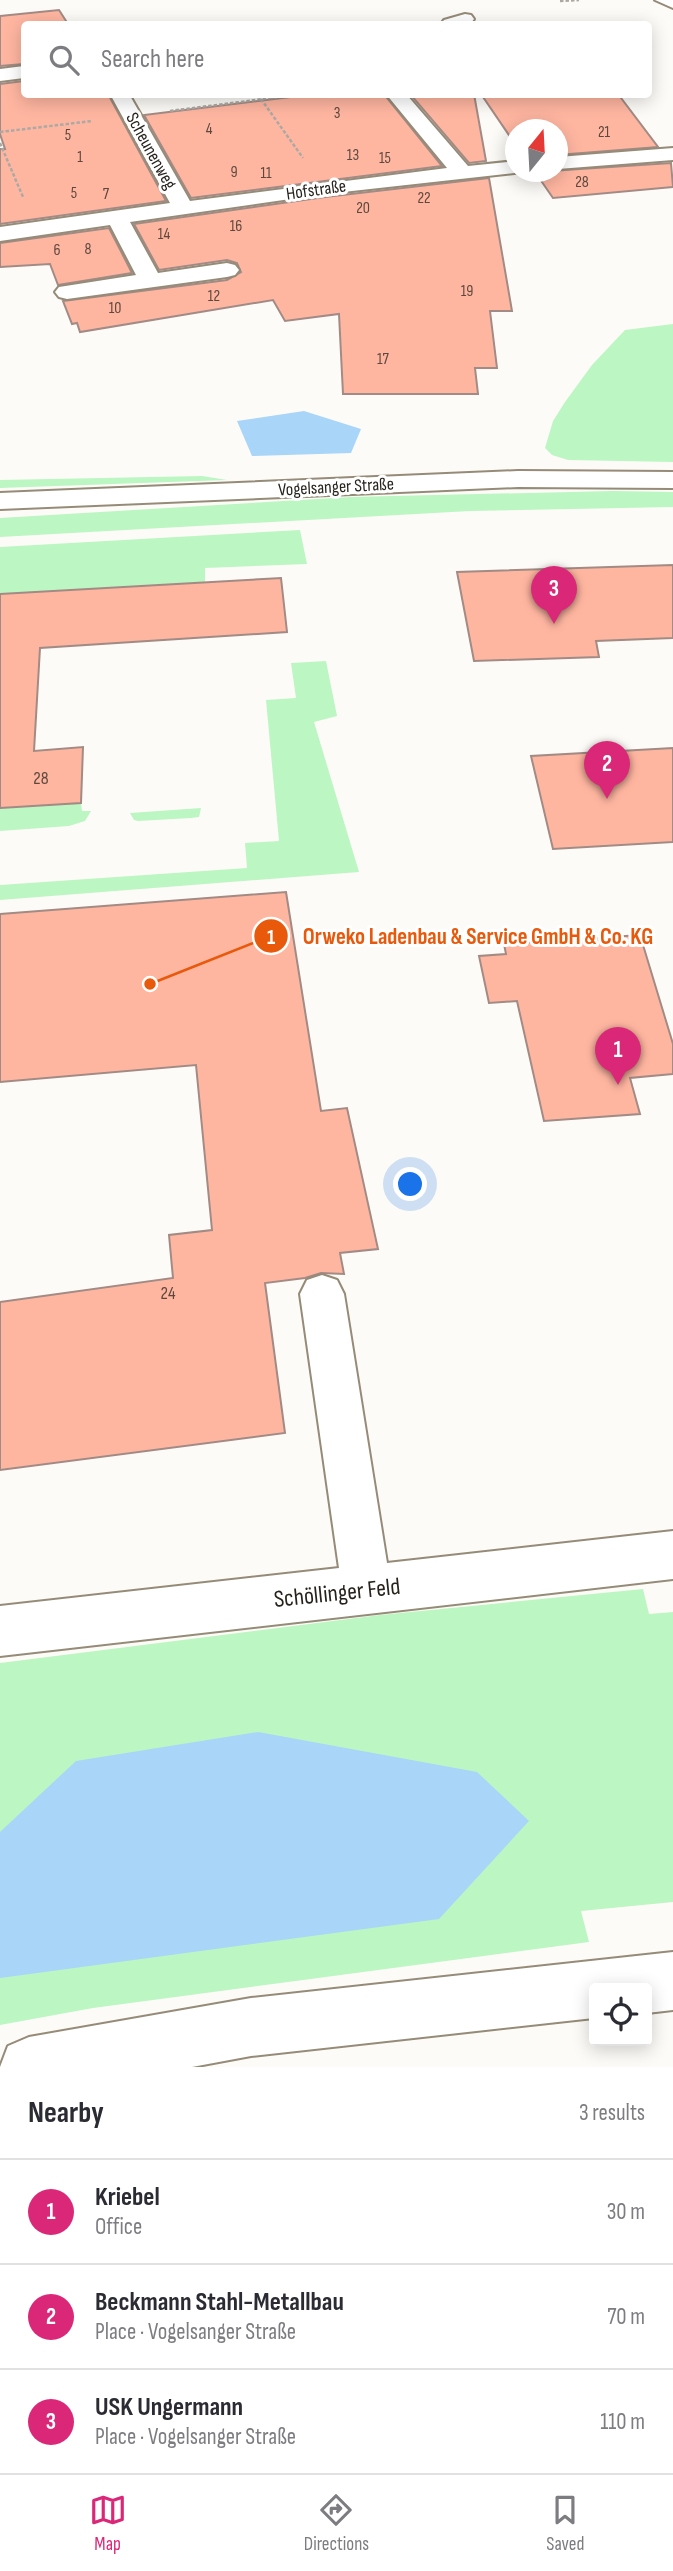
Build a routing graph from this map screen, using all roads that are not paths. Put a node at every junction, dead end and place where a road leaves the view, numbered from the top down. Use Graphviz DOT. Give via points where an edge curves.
graph roads {
  1 [pos="664,0"];
  2 [pos="673,3"];
  3 [pos="21,72"];
  4 [pos="0,75"];
  5 [pos="121,98"];
  6 [pos="397,98"];
  7 [pos="673,154"];
  8 [pos="568,162"];
  9 [pos="505,168"];
  10 [pos="461,172"];
  11 [pos="183,208"];
  12 [pos="117,218"];
  13 [pos="0,234"];
  14 [pos="227,270"];
  15 [pos="151,281"];
  16 [pos="67,292"];
  17 [pos="673,480"];
  18 [pos="0,501"];
  19 [pos="322,1294"];
  20 [pos="673,1555"];
  21 [pos="367,1590"];
  22 [pos="0,1631"];
  23 [pos="673,1981"];
  24 [pos="652,1983"];
  25 [pos="589,1990"];
  26 [pos="29,2067"];
  1 -- 2 [label="street"];
  3 -- 4 [label="street"];
  5 -- 11 [label="street, Scheunenweg"];
  6 -- 10 [label="street"];
  7 -- 8 [label="street"];
  9 -- 10 [label="street, Hofstraße"];
  10 -- 11 [label="street, Hofstraße"];
  11 -- 12 [label="street, Hofstraße"];
  12 -- 13 [label="street, Hofstraße"];
  12 -- 15 [label="street"];
  14 -- 15 [label="street"];
  15 -- 16 [label="street"];
  17 -- 18 [label="street, Vogelsanger Straße" via="519,479"];
  19 -- 21 [label="street"];
  20 -- 21 [label="street, Schöllinger Feld"];
  21 -- 22 [label="street, Schöllinger Feld"];
  23 -- 24 [label="street"];
  25 -- 26 [label="street" via="251,2027"];
}
